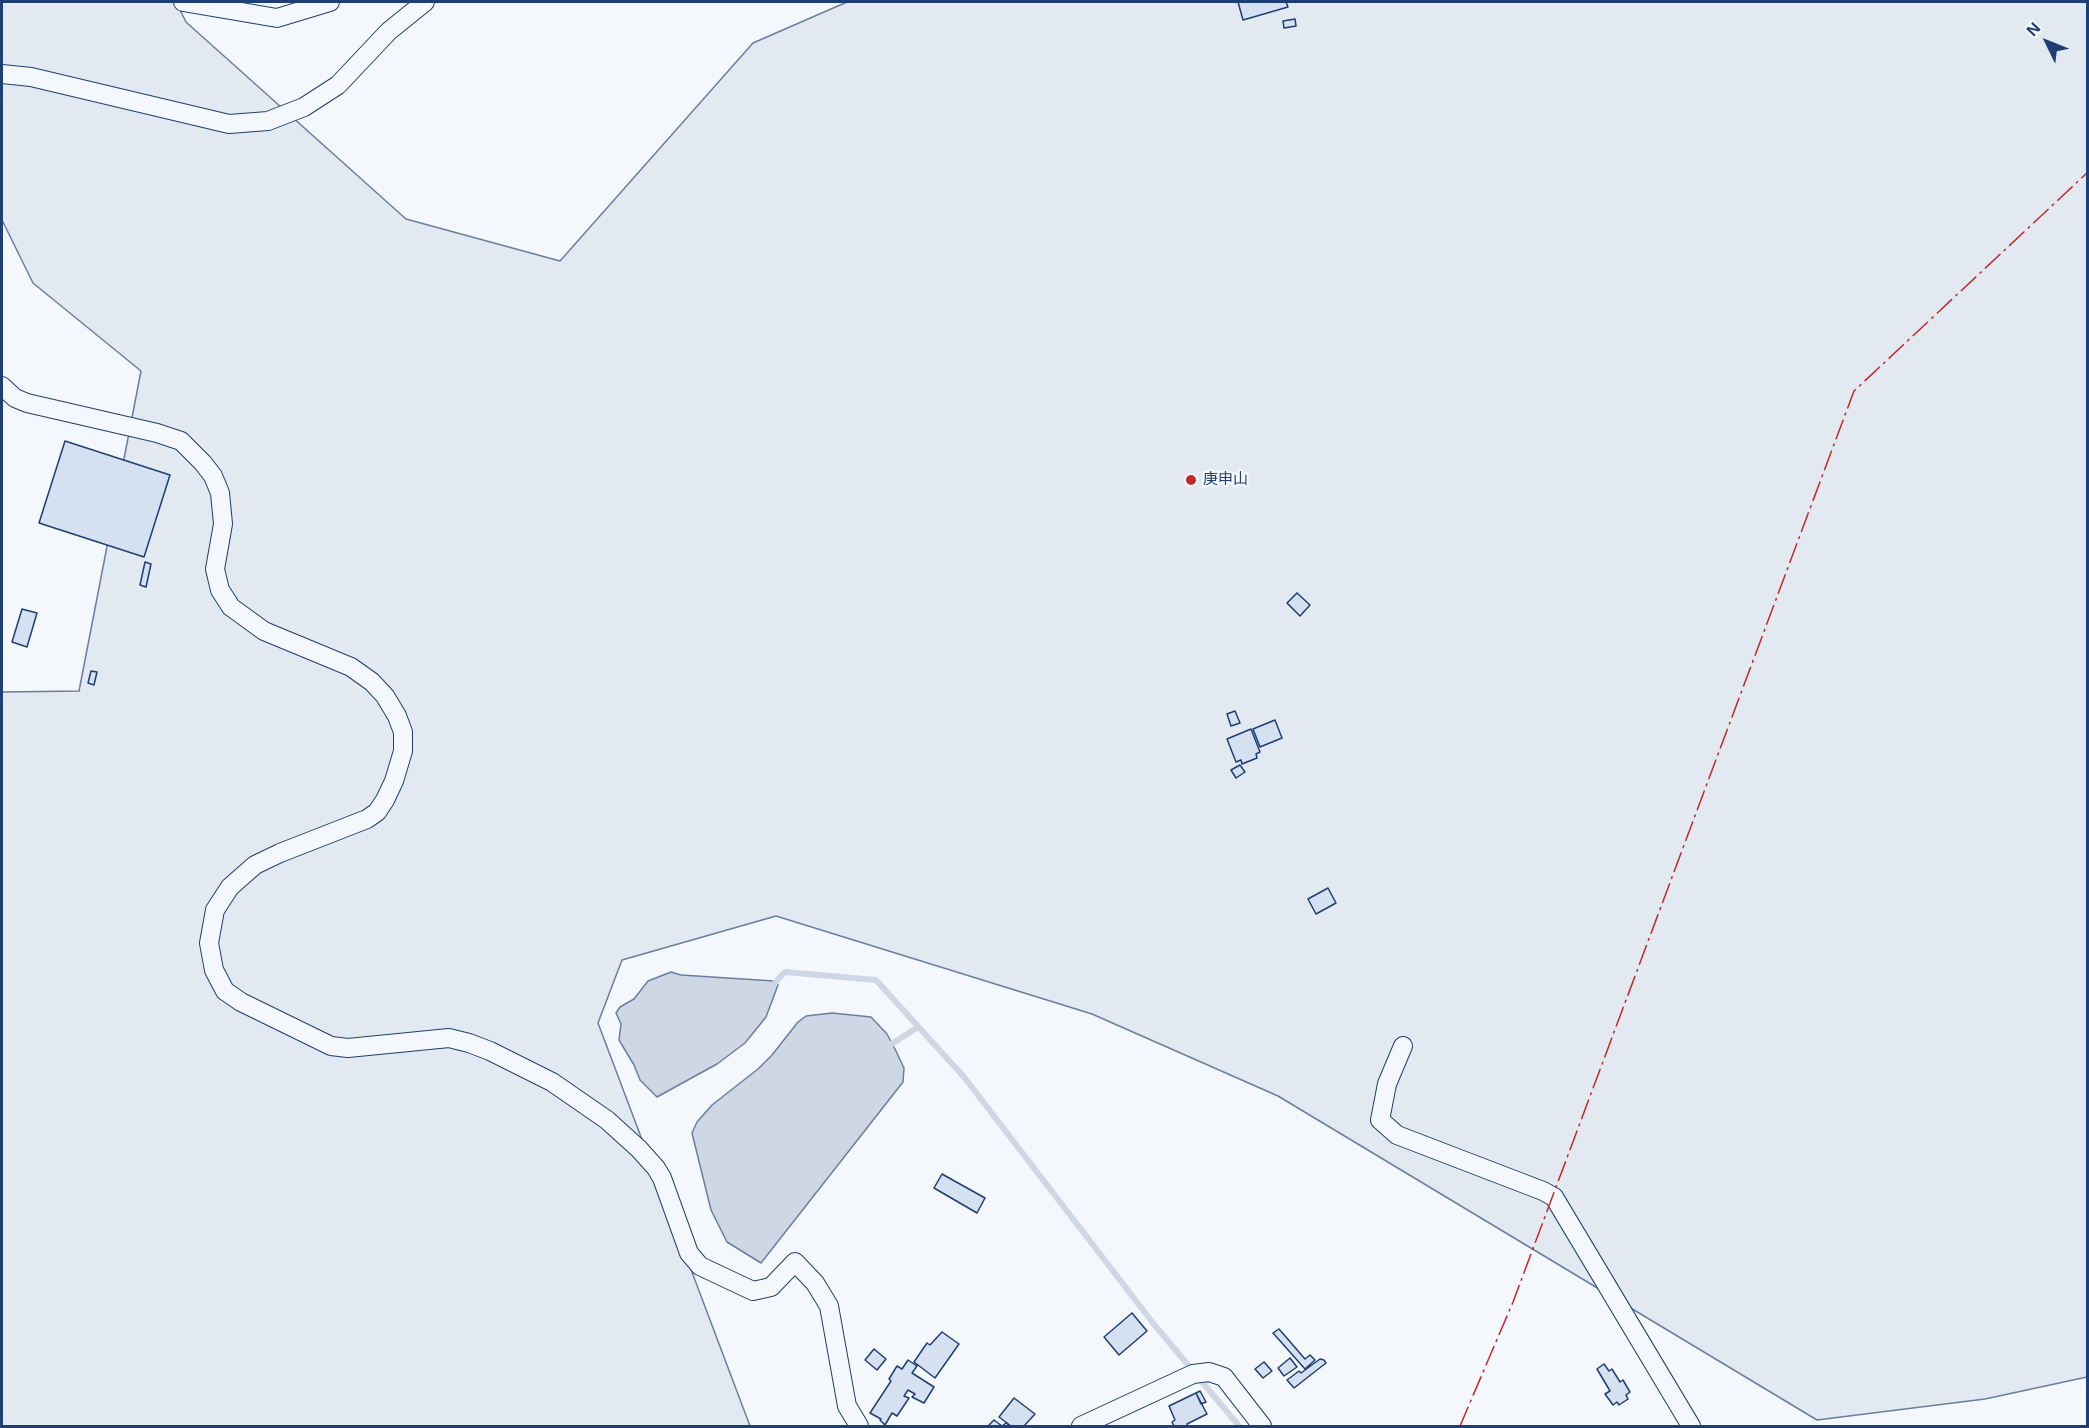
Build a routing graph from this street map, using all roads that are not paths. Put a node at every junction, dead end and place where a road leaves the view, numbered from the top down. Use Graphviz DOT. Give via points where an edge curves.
graph roads {
  1 [pos="183,2"];
  2 [pos="330,2"];
  3 [pos="425,2"];
  4 [pos="2,74"];
  5 [pos="2,386"];
  6 [pos="1404,1046"];
  7 [pos="860,1426"];
  8 [pos="1081,1426"];
  9 [pos="1262,1426"];
  10 [pos="1691,1426"];
  1 -- 2 [label="street" via="277,18"];
  3 -- 4 [label="street" via="389,31 338,85 304,107 268,121 229,124 31,77"];
  5 -- 7 [label="street" via="27,403 181,441 213,476 220,493 223,524 215,569 220,590 231,607 264,631 351,667 372,682 385,696 403,732 403,751 394,781 377,812 255,865 230,886 215,910 209,943 214,970 225,991 331,1046 348,1048 449,1038 490,1051 561,1088 607,1120 656,1168 689,1253 700,1266 753,1291 771,1287 795,1262 815,1283 829,1306 847,1406"];
  6 -- 10 [label="street" via="1387,1084 1380,1120 1397,1135 1554,1197"];
  8 -- 9 [label="street" via="1198,1373 1224,1377"];
}
